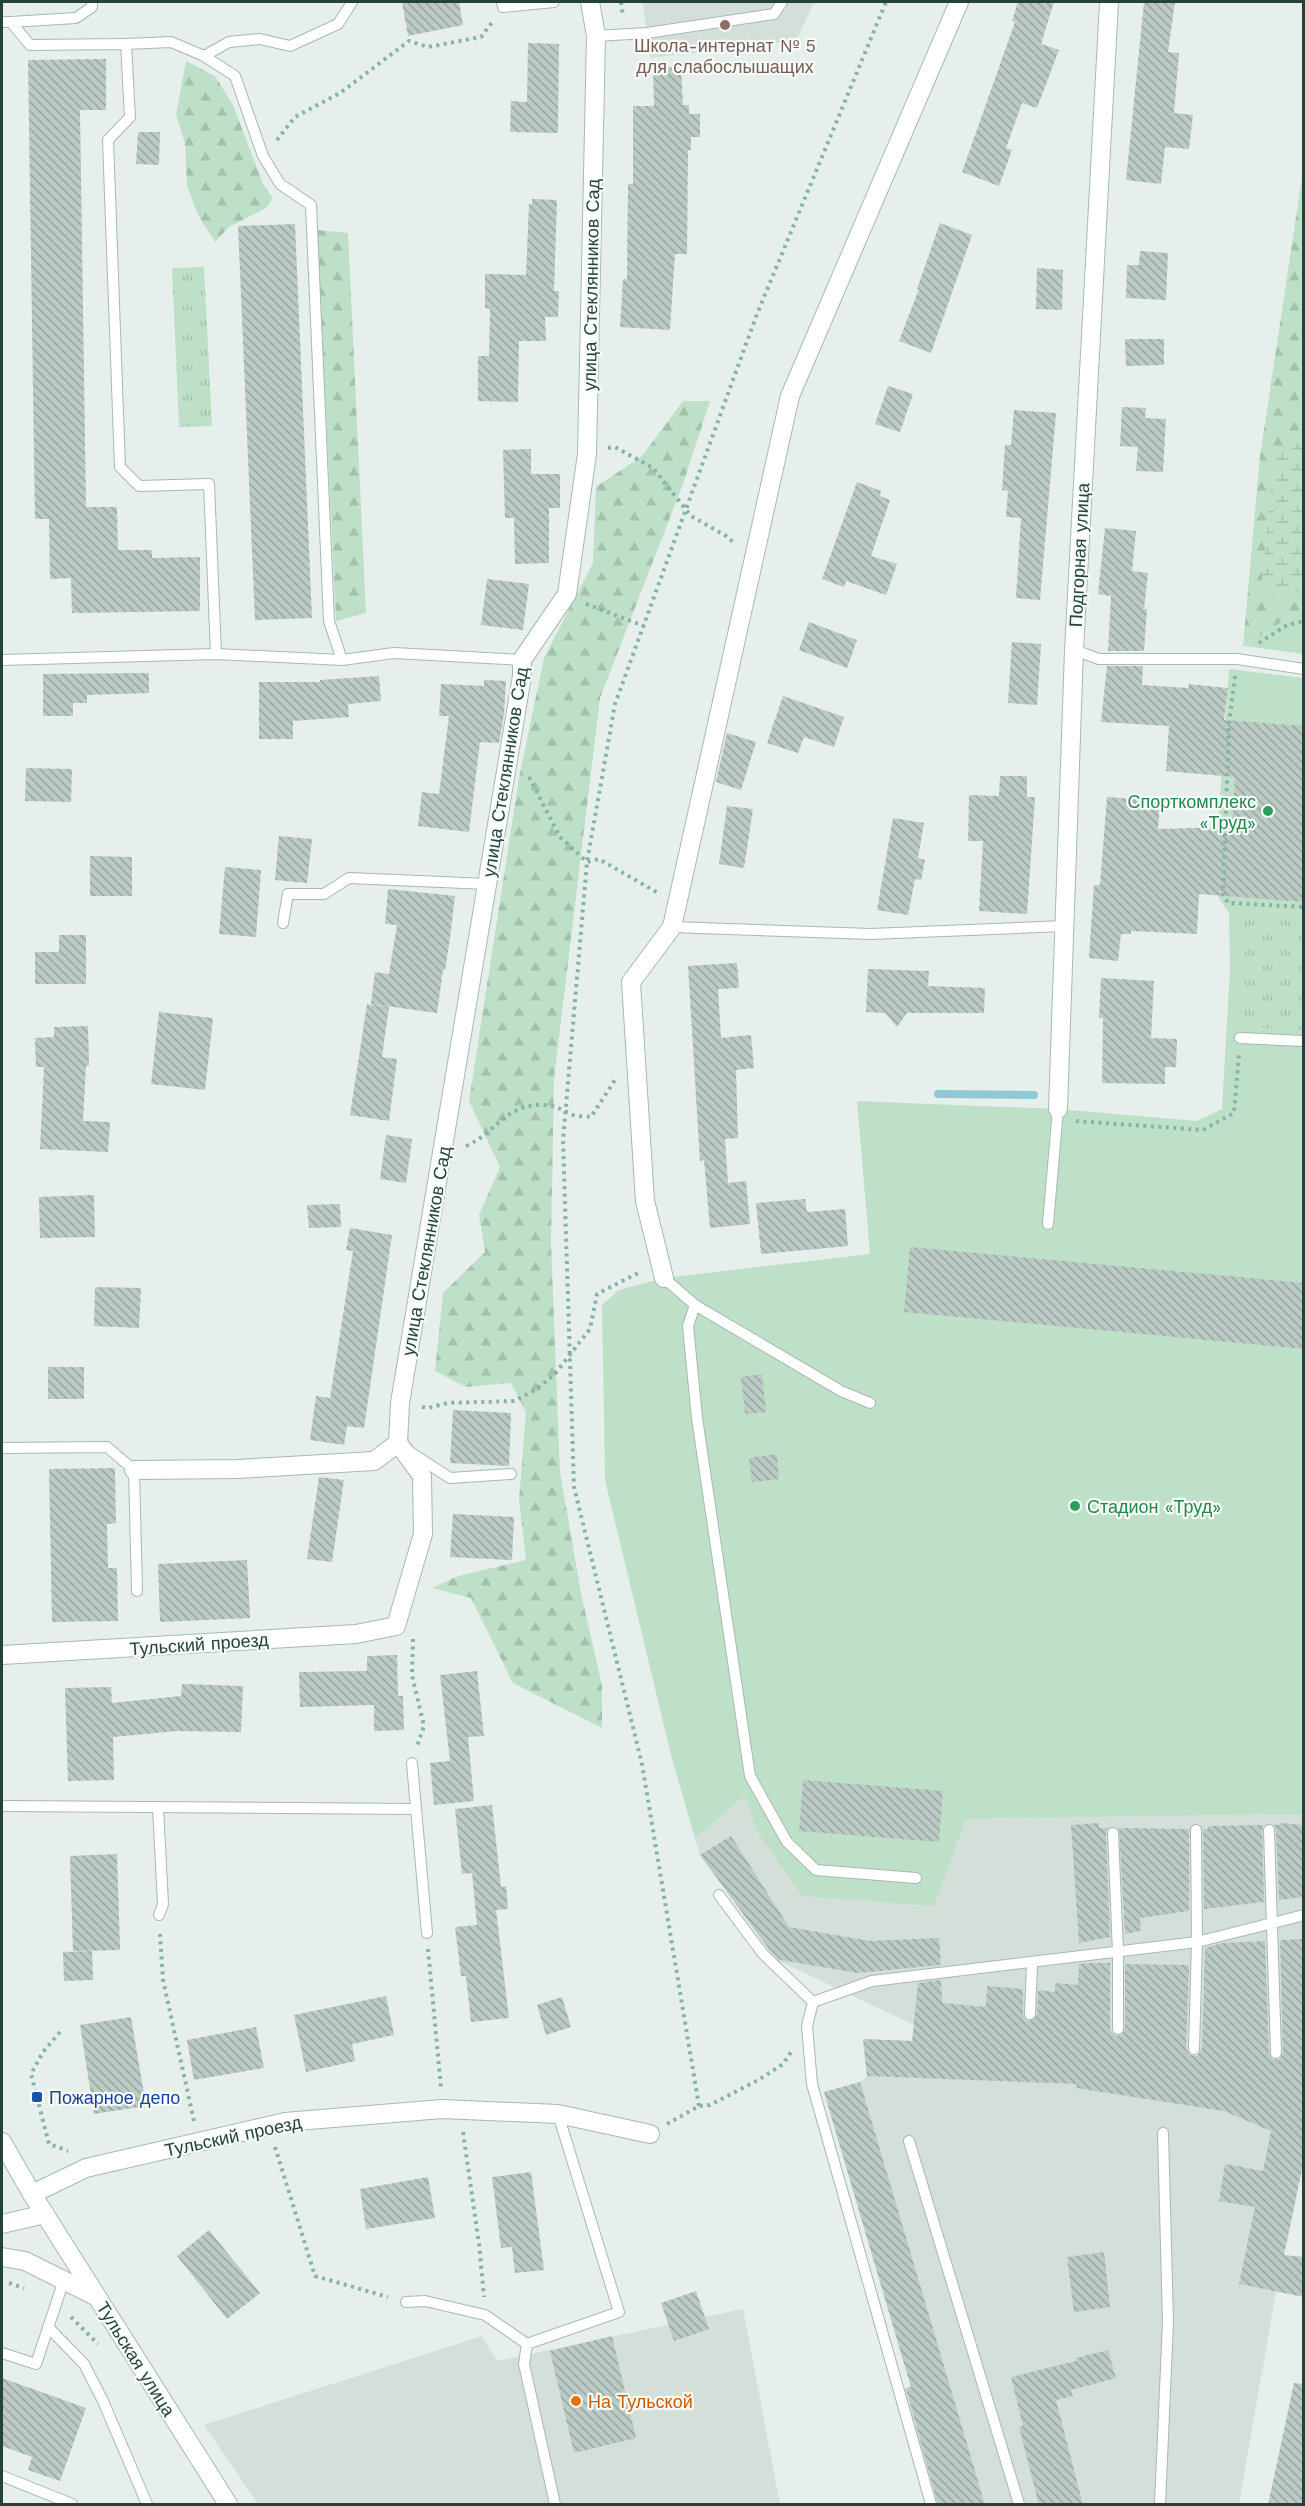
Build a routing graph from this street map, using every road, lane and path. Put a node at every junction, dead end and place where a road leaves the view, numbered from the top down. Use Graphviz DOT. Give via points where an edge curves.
graph roads {
  1 [pos="92,2"];
  2 [pos="352,2"];
  3 [pos="554,2"];
  4 [pos="590,2"];
  5 [pos="782,2"];
  6 [pos="959,2"];
  7 [pos="1109,2"];
  8 [pos="503,4"];
  9 [pos="6,22"];
  10 [pos="596,36"];
  11 [pos="126,44"];
  12 [pos="204,56"];
  13 [pos="263,156"];
  14 [pos="587,454"];
  15 [pos="753,561"];
  16 [pos="567,594"];
  17 [pos="1304,621"];
  18 [pos="644,626"];
  19 [pos="1074,650"];
  20 [pos="216,654"];
  21 [pos="1238,659"];
  22 [pos="2,660"];
  23 [pos="342,660"];
  24 [pos="522,660"];
  25 [pos="1304,669"];
  26 [pos="510,742"];
  27 [pos="487,884"];
  28 [pos="1304,907"];
  29 [pos="283,923"];
  30 [pos="1064,926"];
  31 [pos="672,927"];
  32 [pos="1240,1038"];
  33 [pos="1304,1041"];
  34 [pos="635,1050"];
  35 [pos="1058,1114"];
  36 [pos="441,1157"];
  37 [pos="1048,1224"];
  38 [pos="662,1270"];
  39 [pos="695,1305"];
  40 [pos="400,1403"];
  41 [pos="870,1403"];
  42 [pos="398,1443"];
  43 [pos="2,1448"];
  44 [pos="134,1470"];
  45 [pos="511,1474"];
  46 [pos="137,1591"];
  47 [pos="396,1626"];
  48 [pos="2,1655"];
  49 [pos="412,1763"];
  50 [pos="2,1806"];
  51 [pos="158,1807"];
  52 [pos="416,1809"];
  53 [pos="1196,1830"];
  54 [pos="1269,1830"];
  55 [pos="1113,1833"];
  56 [pos="916,1878"];
  57 [pos="719,1895"];
  58 [pos="159,1915"];
  59 [pos="1304,1915"];
  60 [pos="1271,1922"];
  61 [pos="427,1933"];
  62 [pos="1197,1942"];
  63 [pos="1118,1952"];
  64 [pos="1032,1964"];
  65 [pos="813,2002"];
  66 [pos="1030,2014"];
  67 [pos="807,2026"];
  68 [pos="1118,2029"];
  69 [pos="60,2032"];
  70 [pos="1194,2049"];
  71 [pos="1276,2053"];
  72 [pos="451,2110"];
  73 [pos="558,2114"];
  74 [pos="268,2126"];
  75 [pos="1163,2133"];
  76 [pos="650,2134"];
  77 [pos="909,2141"];
  78 [pos="2,2142"];
  79 [pos="198,2142"];
  80 [pos="49,2144"];
  81 [pos="32,2194"];
  82 [pos="45,2214"];
  83 [pos="2,2224"];
  84 [pos="2,2260"];
  85 [pos="64,2280"];
  86 [pos="97,2297"];
  87 [pos="406,2302"];
  88 [pos="485,2316"];
  89 [pos="48,2327"];
  90 [pos="527,2344"];
  91 [pos="2,2353"];
  92 [pos="2,2476"];
  93 [pos="72,2505"];
  94 [pos="147,2505"];
  95 [pos="228,2505"];
  96 [pos="555,2505"];
  97 [pos="931,2505"];
  98 [pos="1019,2505"];
  99 [pos="1160,2505"];
  1 -- 9 [label="lane" via="92,7 76,18"];
  2 -- 12 [label="lane" via="338,24 290,46 260,39 229,42"];
  3 -- 8 [label="lane"];
  4 -- 10 [label="street, улица Стеклянников Сад"];
  5 -- 10 [label="lane" via="774,14 647,33"];
  6 -- 15 [label="street" via="790,396"];
  7 -- 19 [label="street, Подгорная улица"];
  8 -- 13 [label="path" via="481,37 428,47 409,41 340,93 294,117"];
  9 -- 11 [label="lane" via="30,45"];
  10 -- 14 [label="street, улица Стеклянников Сад"];
  11 -- 12 [label="lane" via="171,42"];
  11 -- 20 [label="lane" via="130,117 108,140 120,467 139,486 209,484"];
  12 -- 13 [label="lane" via="235,76"];
  13 -- 23 [label="lane" via="280,184 311,205 329,621"];
  14 -- 15 [label="path" via="615,447 653,468 691,516 726,536"];
  14 -- 16 [label="street, улица Стеклянников Сад"];
  15 -- 31 [label="street"];
  16 -- 18 [label="path"];
  16 -- 24 [label="street, улица Стеклянников Сад"];
  17 -- 21 [label="path" via="1287,625"];
  19 -- 21 [label="lane" via="1099,659"];
  19 -- 30 [label="street, Подгорная улица"];
  20 -- 22 [label="lane"];
  20 -- 23 [label="lane"];
  21 -- 25 [label="lane"];
  21 -- 28 [label="path" via="1229,724 1223,895 1228,903"];
  23 -- 24 [label="lane" via="394,653"];
  24 -- 26 [label="street, улица Стеклянников Сад"];
  26 -- 27 [label="street, улица Стеклянников Сад"];
  26 -- 31 [label="path" via="560,837 587,862 599,859 664,897"];
  27 -- 29 [label="lane" via="350,878 324,894 288,894"];
  27 -- 36 [label="street, улица Стеклянников Сад"];
  30 -- 31 [label="lane" via="871,934"];
  30 -- 35 [label="street, Подгорная улица"];
  31 -- 34 [label="street" via="631,982"];
  32 -- 33 [label="lane"];
  32 -- 35 [label="path" via="1234,1113 1203,1130"];
  34 -- 36 [label="path" via="591,1116 574,1116 566,1109 543,1105 520,1107 502,1117 481,1140"];
  34 -- 38 [label="street" via="645,1201"];
  35 -- 37 [label="lane"];
  36 -- 40 [label="street, улица Стеклянников Сад"];
  38 -- 39 [label="lane"];
  38 -- 40 [label="path" via="597,1294 590,1329 554,1375 514,1401 447,1403 428,1408"];
  39 -- 41 [label="lane" via="841,1391"];
  39 -- 56 [label="lane" via="688,1326 697,1418 750,1776 787,1842 816,1870"];
  40 -- 42 [label="street, улица Стеклянников Сад"];
  42 -- 44 [label="street" via="374,1461"];
  42 -- 45 [label="lane" via="450,1478"];
  42 -- 47 [label="street" via="422,1476 423,1534"];
  43 -- 44 [label="lane" via="107,1447"];
  44 -- 46 [label="lane"];
  47 -- 48 [label="street, Тульский проезд" via="356,1634"];
  47 -- 49 [label="path" via="414,1639 412,1675 424,1726"];
  49 -- 52 [label="lane"];
  50 -- 51 [label="lane"];
  51 -- 52 [label="lane"];
  51 -- 58 [label="lane" via="163,1904"];
  52 -- 61 [label="lane"];
  53 -- 62 [label="lane"];
  54 -- 60 [label="lane"];
  55 -- 63 [label="lane"];
  57 -- 65 [label="lane" via="763,1954"];
  58 -- 79 [label="path" via="164,1980"];
  59 -- 60 [label="lane"];
  60 -- 62 [label="lane"];
  60 -- 71 [label="lane"];
  61 -- 72 [label="path"];
  62 -- 63 [label="lane"];
  62 -- 70 [label="lane"];
  63 -- 64 [label="lane"];
  63 -- 68 [label="lane"];
  64 -- 65 [label="lane" via="872,1981"];
  64 -- 66 [label="lane"];
  65 -- 67 [label="lane"];
  67 -- 76 [label="path" via="783,2064"];
  67 -- 97 [label="lane" via="812,2084"];
  69 -- 80 [label="path" via="43,2052 32,2074"];
  72 -- 73 [label="street, Тульский проезд"];
  72 -- 74 [label="street, Тульский проезд"];
  72 -- 88 [label="path" via="479,2244"];
  73 -- 76 [label="street, Тульский проезд"];
  73 -- 90 [label="lane" via="618,2312"];
  74 -- 79 [label="street, Тульский проезд"];
  74 -- 87 [label="path" via="315,2276"];
  75 -- 99 [label="lane" via="1167,2322"];
  77 -- 98 [label="lane"];
  78 -- 81 [label="street"];
  79 -- 81 [label="street, Тульский проезд" via="86,2168"];
  81 -- 82 [label="street, Тульская улица"];
  82 -- 83 [label="street"];
  82 -- 86 [label="street, Тульская улица"];
  84 -- 85 [label="street" via="26,2261"];
  85 -- 86 [label="street"];
  85 -- 89 [label="lane"];
  86 -- 95 [label="street, Тульская улица"];
  87 -- 88 [label="lane" via="425,2301"];
  88 -- 90 [label="lane"];
  89 -- 91 [label="lane" via="36,2364"];
  89 -- 94 [label="lane" via="84,2364"];
  90 -- 96 [label="lane" via="524,2364"];
  92 -- 93 [label="lane"];
}
